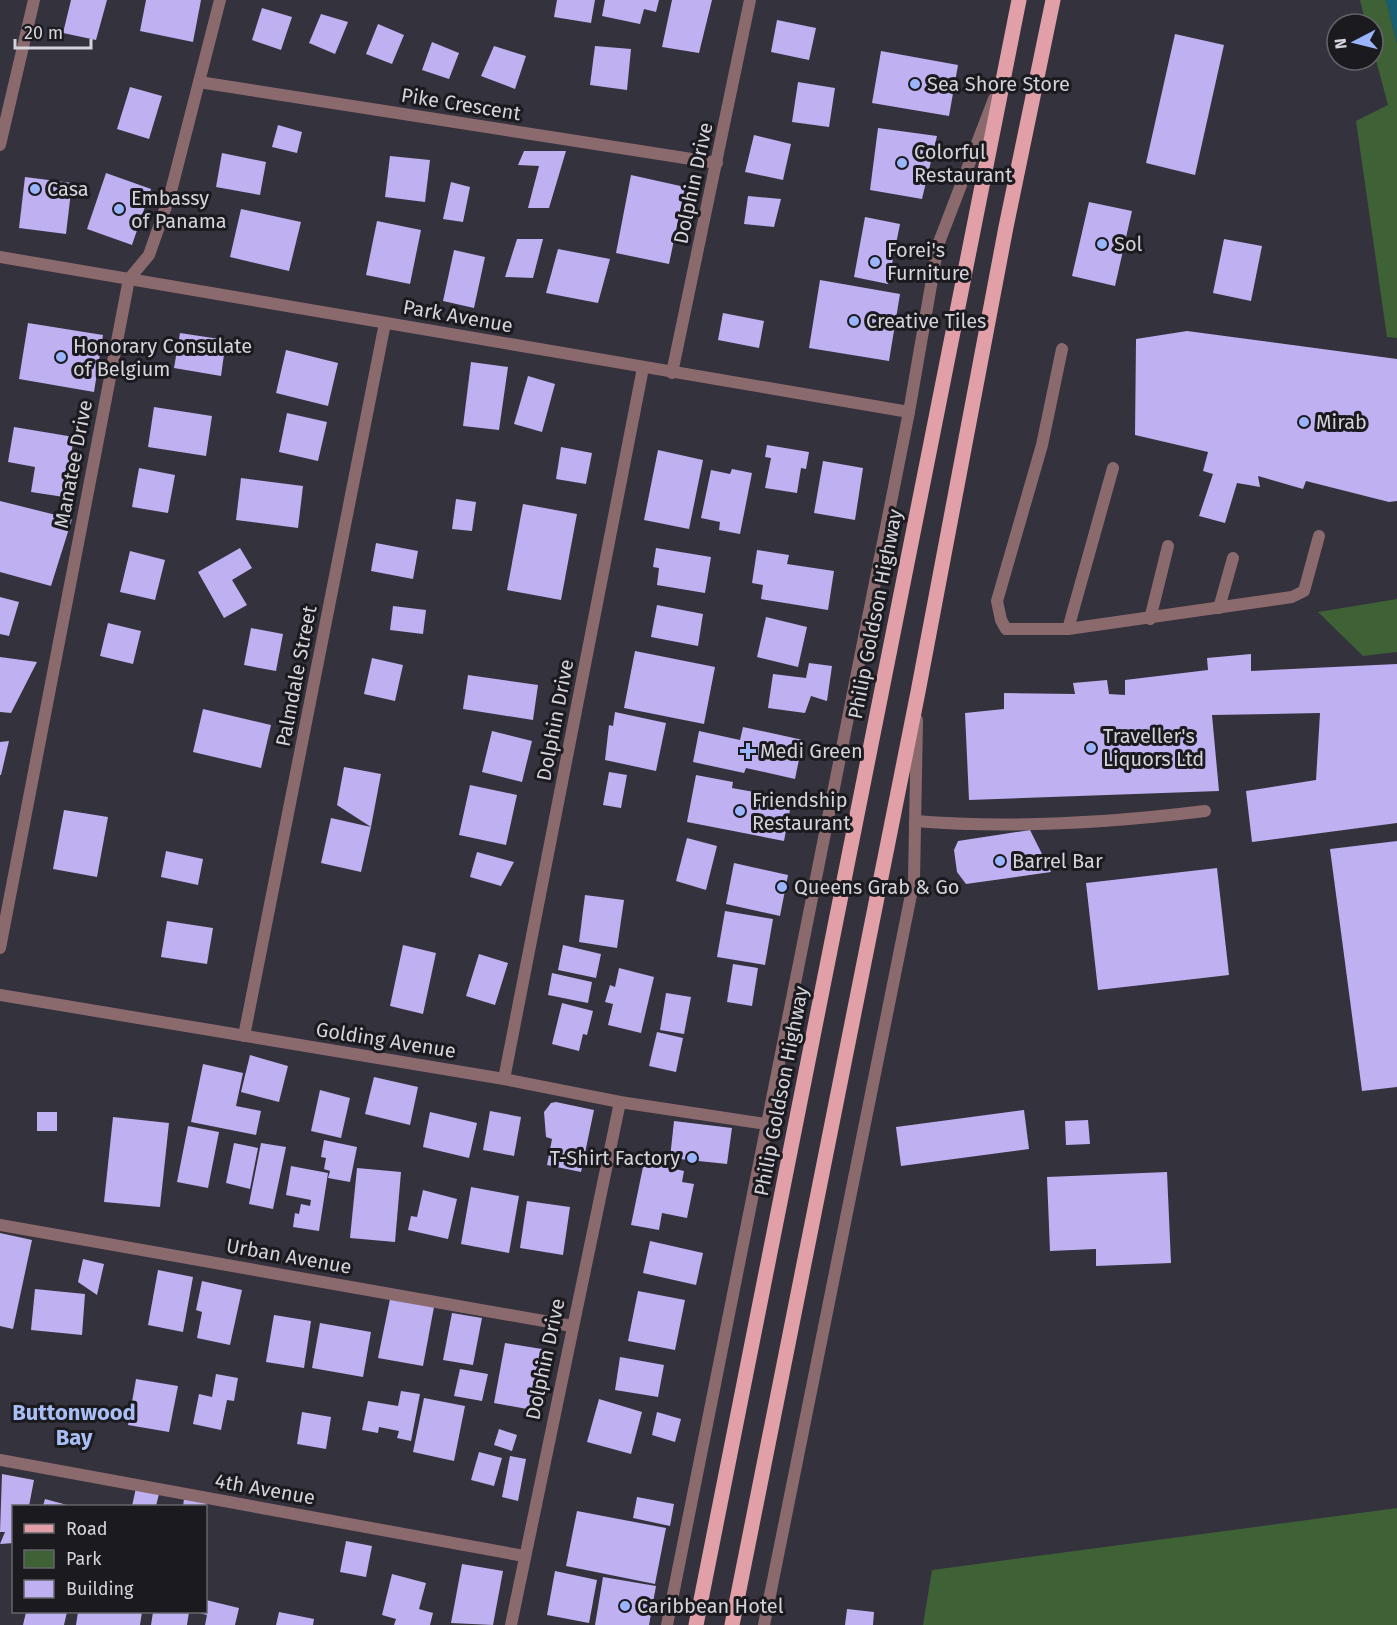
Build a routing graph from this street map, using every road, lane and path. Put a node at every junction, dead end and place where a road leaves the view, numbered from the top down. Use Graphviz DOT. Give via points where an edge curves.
graph roads {
  1 [pos="34,0"];
  2 [pos="220,0"];
  3 [pos="750,0"];
  4 [pos="1019,0"];
  5 [pos="1053,0"];
  6 [pos="1004,72"];
  7 [pos="199,82"];
  8 [pos="0,145"];
  9 [pos="717,164"];
  10 [pos="0,257"];
  11 [pos="129,279"];
  12 [pos="385,323"];
  13 [pos="1062,349"];
  14 [pos="643,368"];
  15 [pos="672,373"];
  16 [pos="909,412"];
  17 [pos="1113,468"];
  18 [pos="1319,536"];
  19 [pos="1168,546"];
  20 [pos="1233,558"];
  21 [pos="1219,608"];
  22 [pos="1150,618"];
  23 [pos="1068,629"];
  24 [pos="918,692"];
  25 [pos="1205,811"];
  26 [pos="915,821"];
  27 [pos="0,948"];
  28 [pos="0,995"];
  29 [pos="244,1036"];
  30 [pos="504,1079"];
  31 [pos="620,1102"];
  32 [pos="766,1124"];
  33 [pos="0,1225"];
  34 [pos="572,1326"];
  35 [pos="0,1460"];
  36 [pos="524,1556"];
  37 [pos="511,1625"];
  38 [pos="667,1625"];
  39 [pos="696,1625"];
  40 [pos="732,1625"];
  41 [pos="764,1625"];
  1 -- 8 [label="street"];
  2 -- 7 [label="street, Manatee Drive"];
  3 -- 9 [label="street, Dolphin Drive"];
  4 -- 6 [label="main road, Philip Goldson Highway"];
  5 -- 24 [label="main road"];
  6 -- 16 [label="street" via="938,245"];
  6 -- 39 [label="main road, Philip Goldson Highway"];
  7 -- 9 [label="street, Pike Crescent"];
  7 -- 11 [label="street, Manatee Drive" via="170,195 149,255"];
  9 -- 15 [label="street, Dolphin Drive"];
  10 -- 11 [label="street, Park Avenue"];
  11 -- 12 [label="street, Park Avenue"];
  11 -- 27 [label="street, Manatee Drive"];
  12 -- 14 [label="street, Park Avenue"];
  12 -- 29 [label="street, Palmdale Street"];
  13 -- 23 [label="street" via="1042,445 997,601 1006,629"];
  14 -- 15 [label="street, Park Avenue"];
  14 -- 30 [label="street, Dolphin Drive"];
  15 -- 16 [label="street, Park Avenue"];
  16 -- 32 [label="street"];
  17 -- 23 [label="street"];
  18 -- 21 [label="street" via="1304,591 1292,597"];
  19 -- 22 [label="street"];
  20 -- 21 [label="street"];
  21 -- 22 [label="street"];
  22 -- 23 [label="street"];
  24 -- 26 [label="street"];
  24 -- 40 [label="main road"];
  25 -- 26 [label="street" via="1126,821 1046,824 971,826"];
  26 -- 41 [label="street" via="914,880"];
  28 -- 29 [label="street, Golding Avenue"];
  29 -- 30 [label="street, Golding Avenue"];
  30 -- 31 [label="street, Golding Avenue"];
  31 -- 32 [label="street, Golding Avenue"];
  31 -- 34 [label="street, Dolphin Drive"];
  32 -- 38 [label="street"];
  33 -- 34 [label="street, Urban Avenue"];
  34 -- 36 [label="street, Dolphin Drive"];
  35 -- 36 [label="street, 4th Avenue"];
  36 -- 37 [label="street, Dolphin Drive"];
}
